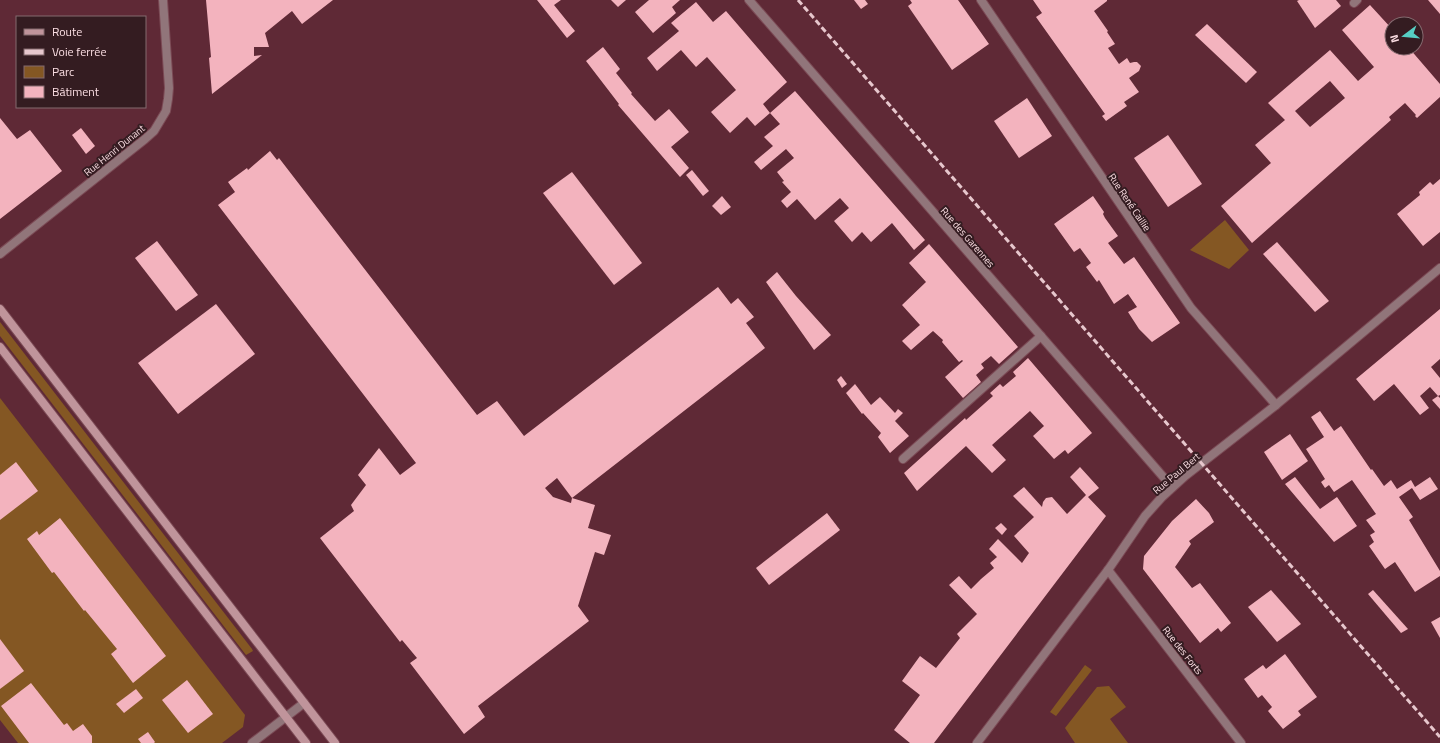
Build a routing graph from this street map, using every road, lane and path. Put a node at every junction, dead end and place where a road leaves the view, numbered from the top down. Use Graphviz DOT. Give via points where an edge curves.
graph roads {
  1 [pos="163,0"];
  2 [pos="749,0"];
  3 [pos="981,0"];
  4 [pos="0,254"];
  5 [pos="1440,268"];
  6 [pos="0,309"];
  7 [pos="1041,336"];
  8 [pos="0,347"];
  9 [pos="1276,405"];
  10 [pos="903,459"];
  11 [pos="1172,487"];
  12 [pos="1108,570"];
  13 [pos="304,703"];
  14 [pos="286,717"];
  15 [pos="252,743"];
  16 [pos="306,743"];
  17 [pos="335,743"];
  18 [pos="977,743"];
  19 [pos="1241,743"];
  1 -- 4 [label="street, Rue Henri Dunant" via="169,88 166,111 154,131"];
  2 -- 7 [label="street, Rue des Garennes"];
  3 -- 9 [label="street, Rue René Caillie" via="1191,308"];
  5 -- 9 [label="street, Rue Paul Bert"];
  6 -- 13 [label="main road"];
  7 -- 10 [label="street"];
  7 -- 11 [label="street, Rue des Garennes"];
  8 -- 14 [label="main road"];
  9 -- 11 [label="street, Rue Paul Bert"];
  11 -- 12 [label="street, Rue Paul Bert" via="1152,506"];
  12 -- 18 [label="street, Rue Paul Bert"];
  12 -- 19 [label="street, Rue des Forts"];
  13 -- 14 [label="street"];
  13 -- 17 [label="main road"];
  14 -- 15 [label="street"];
  14 -- 16 [label="main road"];
}
